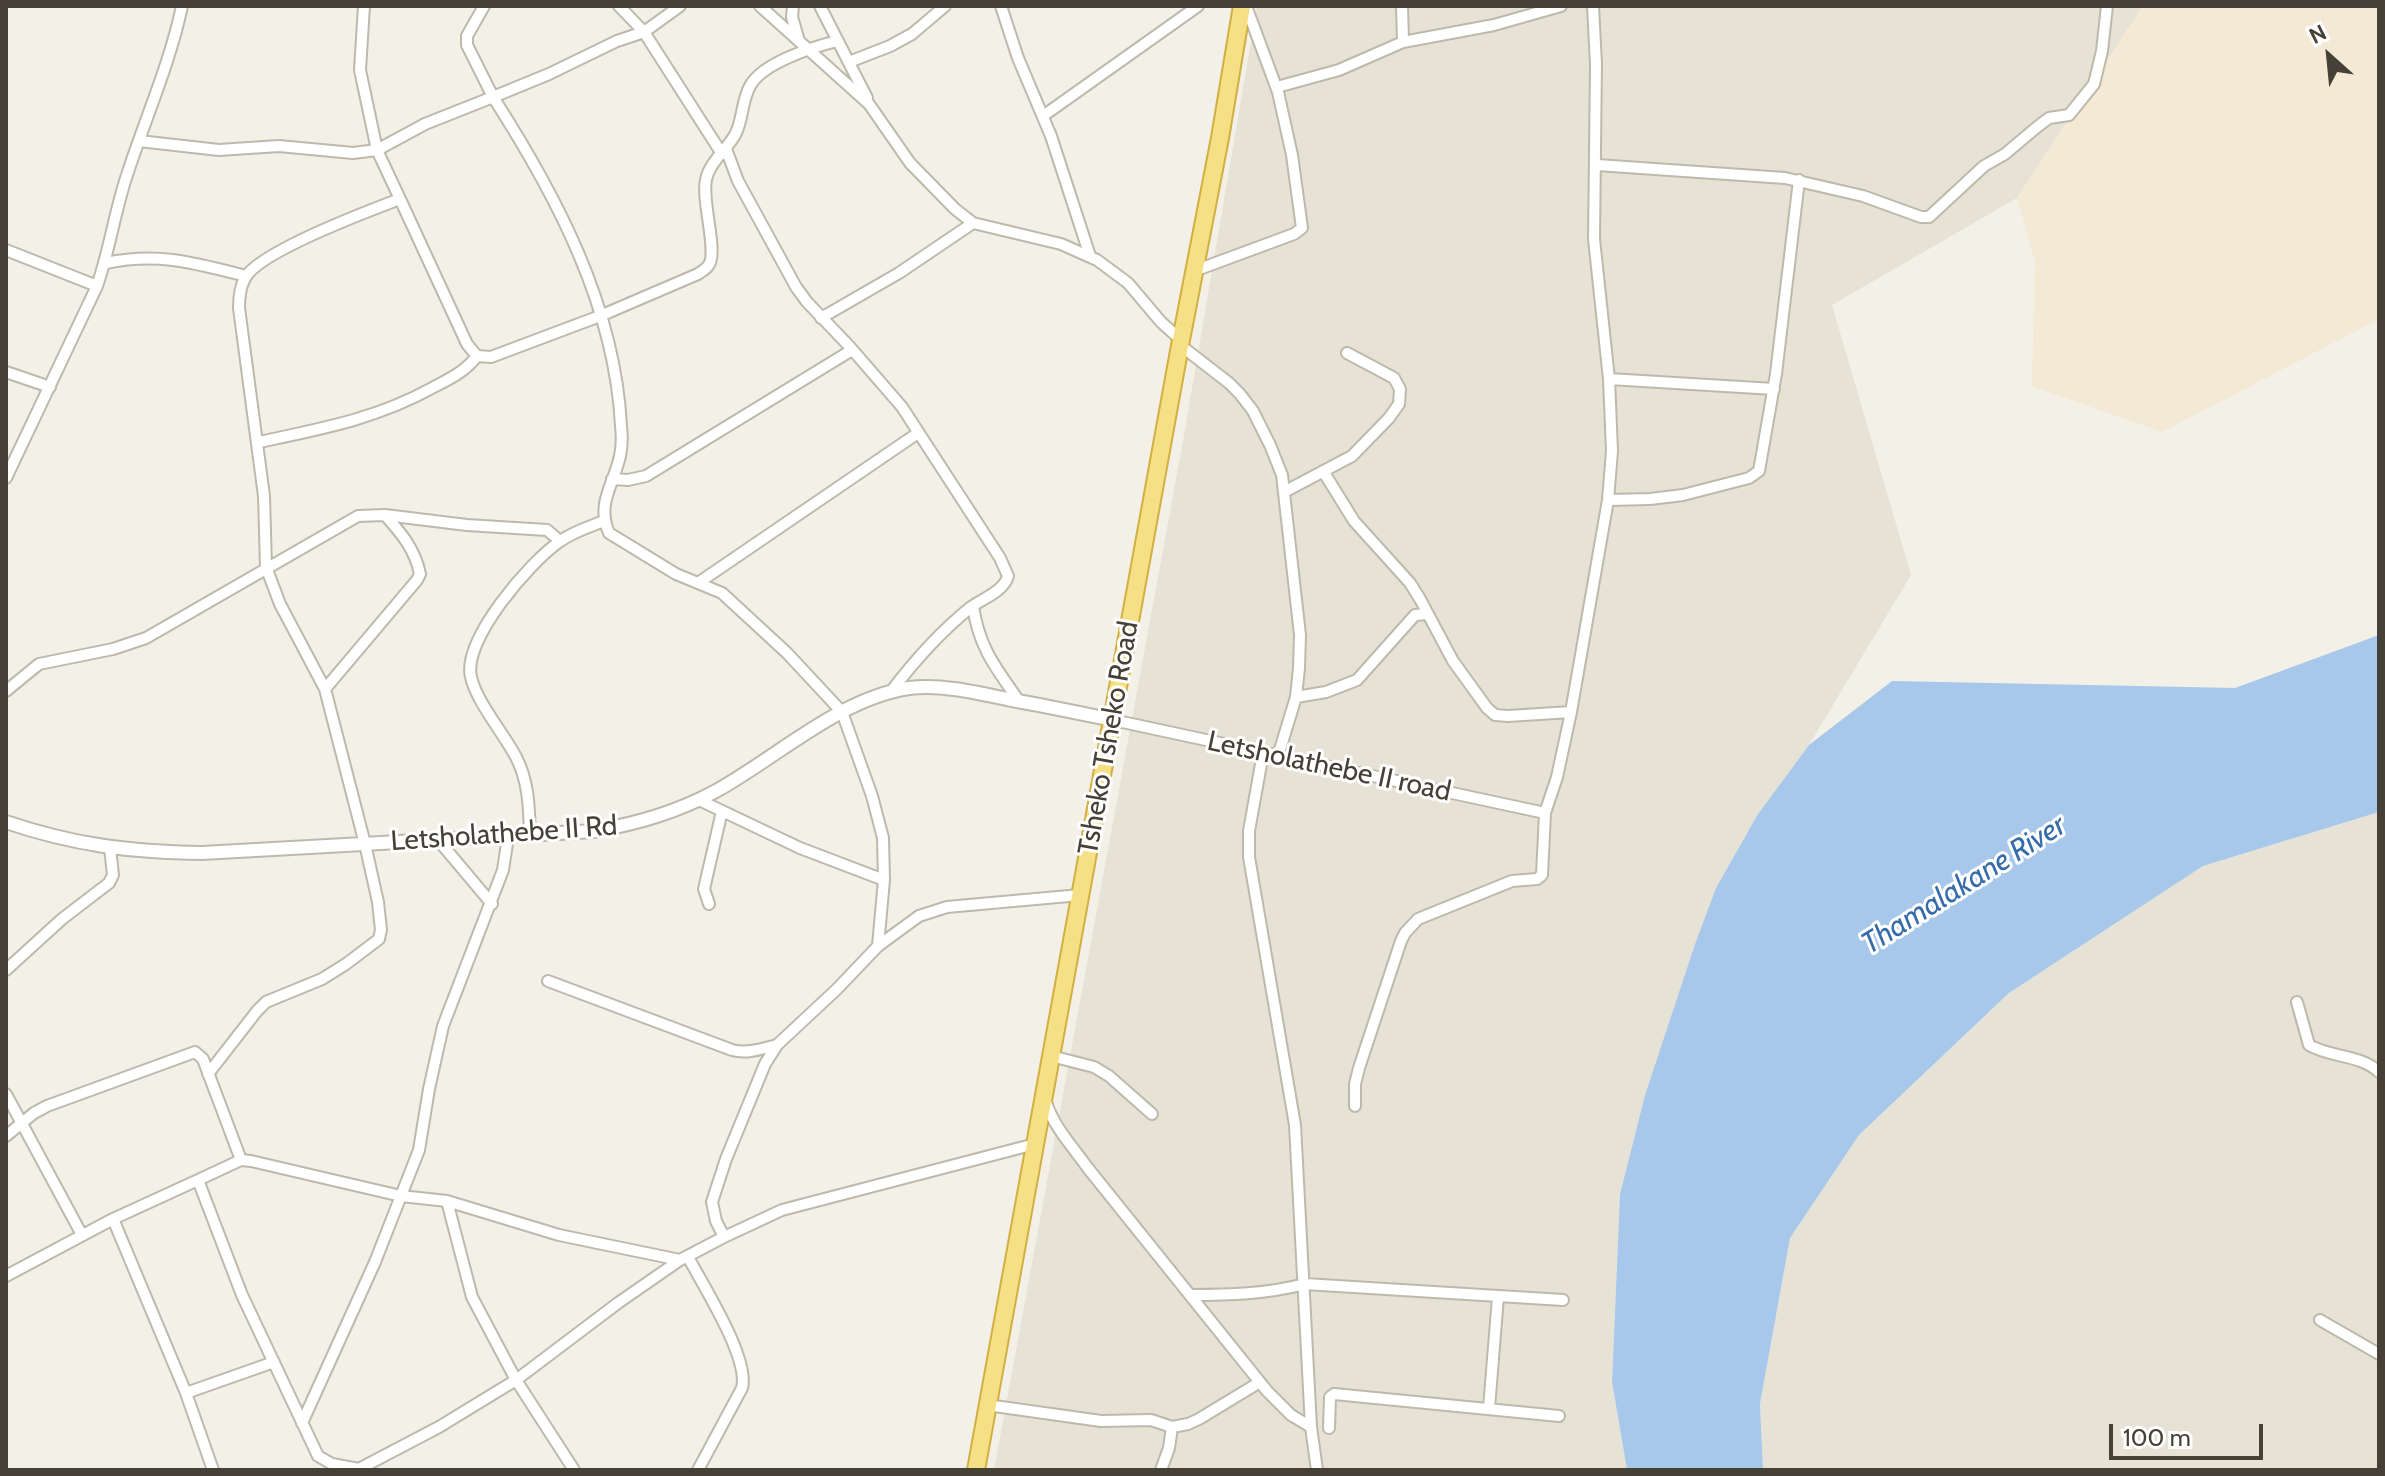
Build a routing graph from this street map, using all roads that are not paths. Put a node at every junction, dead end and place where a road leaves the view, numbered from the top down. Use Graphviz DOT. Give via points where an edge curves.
graph roads {
  1 [pos="182,6"];
  2 [pos="364,6"];
  3 [pos="484,6"];
  4 [pos="619,6"];
  5 [pos="680,6"];
  6 [pos="760,6"];
  7 [pos="793,6"];
  8 [pos="820,6"];
  9 [pos="945,6"];
  10 [pos="1001,6"];
  11 [pos="1198,6"];
  12 [pos="1244,6"];
  13 [pos="1402,6"];
  14 [pos="1561,6"];
  15 [pos="1593,6"];
  16 [pos="2107,6"];
  17 [pos="644,32"];
  18 [pos="837,41"];
  19 [pos="1403,42"];
  20 [pos="803,46"];
  21 [pos="849,62"];
  22 [pos="1277,87"];
  23 [pos="493,97"];
  24 [pos="869,104"];
  25 [pos="1043,116"];
  26 [pos="139,141"];
  27 [pos="377,150"];
  28 [pos="724,151"];
  29 [pos="1597,165"];
  30 [pos="1799,180"];
  31 [pos="400,199"];
  32 [pos="973,223"];
  33 [pos="6,250"];
  34 [pos="1090,256"];
  35 [pos="106,263"];
  36 [pos="1194,271"];
  37 [pos="246,276"];
  38 [pos="97,286"];
  39 [pos="600,316"];
  40 [pos="821,318"];
  41 [pos="1180,342"];
  42 [pos="852,350"];
  43 [pos="1347,353"];
  44 [pos="477,356"];
  45 [pos="6,372"];
  46 [pos="1609,379"];
  47 [pos="50,387"];
  48 [pos="1774,389"];
  49 [pos="918,433"];
  50 [pos="259,442"];
  51 [pos="1323,471"];
  52 [pos="6,478"];
  53 [pos="612,479"];
  54 [pos="1284,492"];
  55 [pos="1608,500"];
  56 [pos="385,515"];
  57 [pos="604,521"];
  58 [pos="560,541"];
  59 [pos="266,567"];
  60 [pos="698,583"];
  61 [pos="973,606"];
  62 [pos="1428,614"];
  63 [pos="325,689"];
  64 [pos="6,691"];
  65 [pos="890,693"];
  66 [pos="1296,697"];
  67 [pos="1019,701"];
  68 [pos="842,712"];
  69 [pos="1571,712"];
  70 [pos="1113,720"];
  71 [pos="1263,753"];
  72 [pos="1278,756"];
  73 [pos="699,800"];
  74 [pos="722,811"];
  75 [pos="1545,813"];
  76 [pos="6,822"];
  77 [pos="530,835"];
  78 [pos="508,837"];
  79 [pos="439,841"];
  80 [pos="365,844"];
  81 [pos="110,848"];
  82 [pos="884,880"];
  83 [pos="1080,895"];
  84 [pos="492,904"];
  85 [pos="709,904"];
  86 [pos="878,946"];
  87 [pos="6,970"];
  88 [pos="548,981"];
  89 [pos="2297,1002"];
  90 [pos="777,1045"];
  91 [pos="1051,1056"];
  92 [pos="2379,1072"];
  93 [pos="208,1074"];
  94 [pos="6,1094"];
  95 [pos="1044,1095"];
  96 [pos="1355,1106"];
  97 [pos="1152,1114"];
  98 [pos="21,1123"];
  99 [pos="6,1136"];
  100 [pos="1035,1144"];
  101 [pos="241,1160"];
  102 [pos="198,1180"];
  103 [pos="401,1196"];
  104 [pos="447,1201"];
  105 [pos="113,1219"];
  106 [pos="82,1235"];
  107 [pos="724,1237"];
  108 [pos="684,1258"];
  109 [pos="6,1276"];
  110 [pos="1305,1284"];
  111 [pos="1190,1295"];
  112 [pos="1498,1297"];
  113 [pos="1563,1300"];
  114 [pos="2320,1320"];
  115 [pos="2379,1354"];
  116 [pos="274,1362"];
  117 [pos="516,1380"];
  118 [pos="1260,1382"];
  119 [pos="186,1393"];
  120 [pos="987,1405"];
  121 [pos="1489,1408"];
  122 [pos="1559,1416"];
  123 [pos="302,1423"];
  124 [pos="1172,1427"];
  125 [pos="1311,1427"];
  126 [pos="1329,1428"];
  127 [pos="571,1468"];
  128 [pos="358,1469"];
  129 [pos="213,1470"];
  130 [pos="698,1470"];
  131 [pos="976,1470"];
  132 [pos="1161,1470"];
  133 [pos="1317,1470"];
  1 -- 26 [label="street"];
  2 -- 27 [label="street" via="360,70"];
  3 -- 23 [label="street" via="467,45"];
  4 -- 17 [label="street"];
  5 -- 17 [label="street"];
  6 -- 20 [label="street"];
  7 -- 20 [label="street"];
  8 -- 18 [label="street"];
  9 -- 21 [label="street" via="912,34"];
  10 -- 25 [label="street"];
  11 -- 25 [label="street"];
  12 -- 22 [label="street"];
  12 -- 36 [label="highway, Tsheko Tsheko Road"];
  13 -- 19 [label="street"];
  14 -- 19 [label="street"];
  15 -- 29 [label="street"];
  16 -- 30 [label="street" via="2094,84 2069,115 2049,118 1984,166 1929,217"];
  17 -- 23 [label="street"];
  17 -- 28 [label="street"];
  18 -- 20 [label="street"];
  18 -- 21 [label="street"];
  19 -- 22 [label="street" via="1339,70"];
  20 -- 24 [label="street"];
  20 -- 28 [label="street" via="754,80 736,133"];
  21 -- 24 [label="street"];
  22 -- 36 [label="street" via="1301,231"];
  23 -- 27 [label="street"];
  23 -- 39 [label="street" via="576,248"];
  24 -- 32 [label="street" via="910,163"];
  25 -- 34 [label="street"];
  26 -- 27 [label="street" via="219,150"];
  26 -- 35 [label="street"];
  27 -- 31 [label="street"];
  28 -- 39 [label="street" via="706,180 712,251 708,266"];
  28 -- 40 [label="street" via="796,287"];
  29 -- 30 [label="street"];
  29 -- 46 [label="street" via="1594,239"];
  30 -- 48 [label="street"];
  31 -- 37 [label="street" via="302,239"];
  31 -- 44 [label="street"];
  32 -- 34 [label="street"];
  32 -- 40 [label="street"];
  33 -- 38 [label="street"];
  34 -- 41 [label="street" via="1128,283"];
  35 -- 37 [label="street" via="165,258"];
  35 -- 38 [label="street"];
  36 -- 41 [label="highway, Tsheko Tsheko Road"];
  37 -- 50 [label="street" via="239,308"];
  38 -- 47 [label="street"];
  39 -- 44 [label="street" via="491,357"];
  39 -- 53 [label="street" via="621,427 621,455"];
  40 -- 42 [label="street"];
  41 -- 54 [label="street" via="1253,411 1277,461"];
  41 -- 70 [label="highway, Tsheko Tsheko Road"];
  42 -- 49 [label="street"];
  42 -- 53 [label="street" via="646,476"];
  43 -- 51 [label="street" via="1394,378 1401,396 1389,418 1352,456"];
  44 -- 50 [label="street" via="460,373 386,411"];
  45 -- 47 [label="street"];
  46 -- 48 [label="street"];
  46 -- 55 [label="street"];
  47 -- 52 [label="street"];
  48 -- 55 [label="street" via="1755,475 1683,495"];
  49 -- 60 [label="street"];
  49 -- 61 [label="street" via="1008,576 1001,588"];
  50 -- 59 [label="street"];
  51 -- 54 [label="street"];
  51 -- 62 [label="street" via="1354,521 1410,583"];
  53 -- 57 [label="street"];
  54 -- 66 [label="street" via="1300,635"];
  55 -- 69 [label="street"];
  56 -- 58 [label="street" via="547,530"];
  56 -- 59 [label="street" via="358,516"];
  56 -- 63 [label="street" via="413,550 420,574"];
  57 -- 58 [label="street"];
  57 -- 60 [label="street" via="618,540"];
  58 -- 77 [label="street" via="497,607 470,664 471,678 524,776"];
  59 -- 63 [label="street"];
  59 -- 64 [label="street" via="146,638 39,664"];
  60 -- 68 [label="street" via="731,599"];
  61 -- 65 [label="street" via="930,644"];
  61 -- 67 [label="street" via="985,652"];
  62 -- 66 [label="street" via="1415,615 1357,680"];
  62 -- 69 [label="street" via="1465,679 1495,715"];
  63 -- 80 [label="street"];
  65 -- 67 [label="street, Letsholathebe II Rd" via="959,689"];
  65 -- 68 [label="street, Letsholathebe II Rd"];
  66 -- 72 [label="street"];
  67 -- 70 [label="street, Letsholathebe II Rd"];
  68 -- 73 [label="street, Letsholathebe II Rd"];
  68 -- 82 [label="street" via="877,813"];
  69 -- 75 [label="street"];
  70 -- 71 [label="street, Letsholathebe II road"];
  70 -- 83 [label="highway, Tsheko Tsheko Road"];
  71 -- 72 [label="street, Letsholathebe II road"];
  71 -- 110 [label="street" via="1249,857 1295,1125"];
  72 -- 75 [label="street, Letsholathebe II road"];
  73 -- 74 [label="street"];
  73 -- 77 [label="street, Letsholathebe II Rd" via="627,825"];
  74 -- 82 [label="street"];
  74 -- 85 [label="street" via="704,889"];
  75 -- 96 [label="street" via="1541,878 1487,891 1418,919 1405,933 1359,1068"];
  76 -- 81 [label="street, Letsholathebe II Rd"];
  77 -- 78 [label="street, Letsholathebe II Rd"];
  78 -- 79 [label="street, Letsholathebe II Rd"];
  78 -- 84 [label="street"];
  79 -- 80 [label="street, Letsholathebe II Rd"];
  79 -- 84 [label="street"];
  80 -- 81 [label="street, Letsholathebe II Rd" via="202,853"];
  80 -- 93 [label="street" via="378,902 379,939 322,979 266,1002"];
  81 -- 87 [label="street" via="109,883"];
  82 -- 86 [label="street"];
  83 -- 86 [label="street" via="947,907 919,916"];
  83 -- 91 [label="highway, Tsheko Tsheko Road"];
  84 -- 103 [label="street" via="443,1026 422,1140"];
  86 -- 90 [label="street"];
  88 -- 90 [label="street" via="741,1053"];
  89 -- 92 [label="street" via="2309,1045 2370,1064"];
  90 -- 107 [label="street" via="716,1188 713,1210"];
  91 -- 95 [label="highway, Tsheko Tsheko Road"];
  91 -- 97 [label="street" via="1094,1067"];
  93 -- 98 [label="street" via="195,1052 58,1101"];
  93 -- 101 [label="street"];
  94 -- 98 [label="street"];
  95 -- 100 [label="highway, Tsheko Tsheko Road"];
  95 -- 111 [label="street" via="1061,1131"];
  98 -- 99 [label="street"];
  98 -- 106 [label="street"];
  100 -- 107 [label="street" via="782,1210"];
  100 -- 120 [label="highway, Tsheko Tsheko Road"];
  101 -- 102 [label="street"];
  101 -- 103 [label="street"];
  102 -- 105 [label="street"];
  102 -- 116 [label="street"];
  103 -- 104 [label="street"];
  103 -- 123 [label="street"];
  104 -- 108 [label="street" via="559,1235"];
  104 -- 117 [label="street" via="472,1297"];
  105 -- 106 [label="street"];
  105 -- 119 [label="street"];
  106 -- 109 [label="street"];
  107 -- 108 [label="street"];
  108 -- 117 [label="street"];
  108 -- 130 [label="street" via="731,1339 744,1373 742,1388"];
  110 -- 111 [label="street" via="1243,1295"];
  110 -- 112 [label="street"];
  110 -- 125 [label="street"];
  111 -- 118 [label="street"];
  112 -- 113 [label="street"];
  112 -- 121 [label="street"];
  114 -- 115 [label="street"];
  116 -- 119 [label="street"];
  116 -- 123 [label="street"];
  117 -- 127 [label="street"];
  117 -- 128 [label="street"];
  118 -- 124 [label="street" via="1199,1419"];
  118 -- 125 [label="street" via="1280,1405"];
  119 -- 129 [label="street"];
  120 -- 124 [label="street" via="1090,1420 1151,1420"];
  120 -- 131 [label="highway, Tsheko Tsheko Road"];
  121 -- 122 [label="street"];
  121 -- 126 [label="street" via="1334,1394"];
  123 -- 128 [label="street" via="318,1456"];
  124 -- 132 [label="street"];
  125 -- 133 [label="street"];
}
